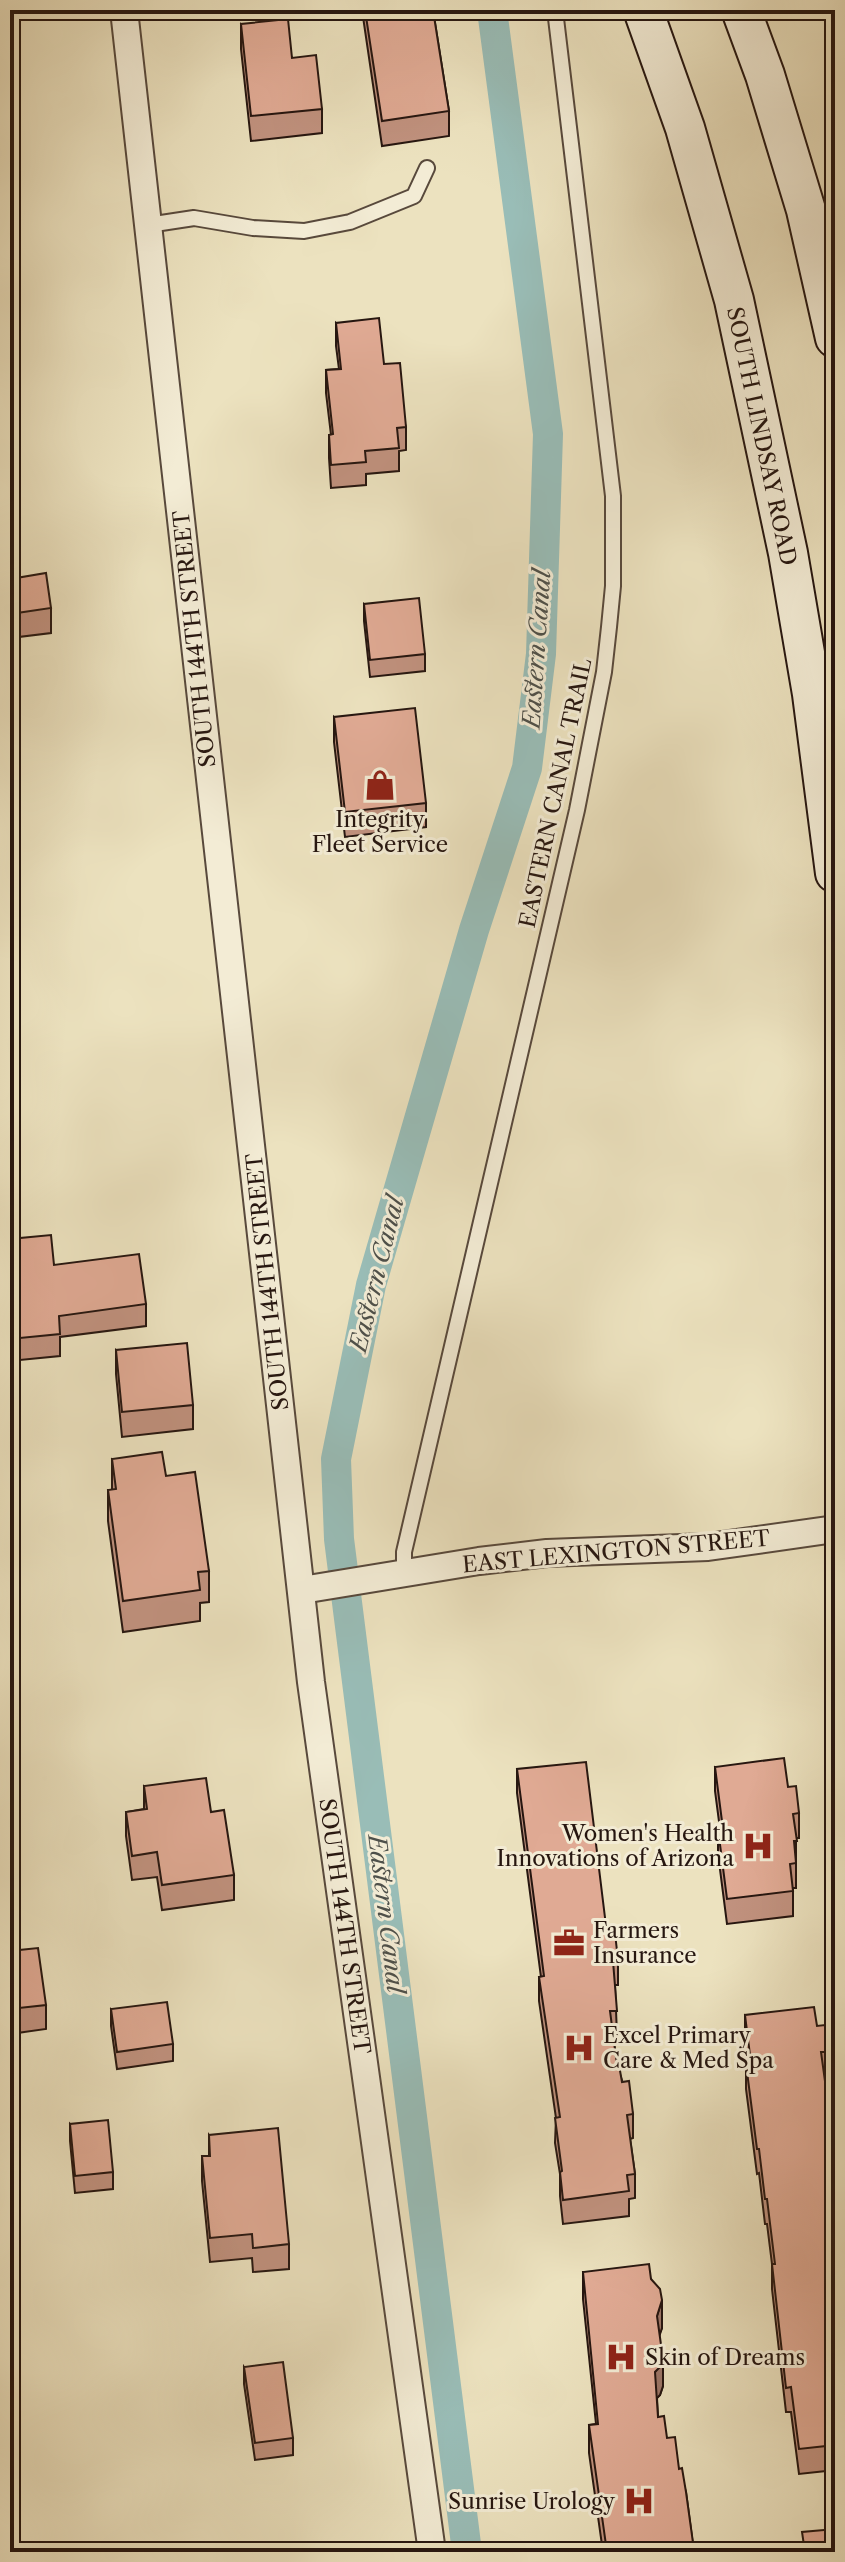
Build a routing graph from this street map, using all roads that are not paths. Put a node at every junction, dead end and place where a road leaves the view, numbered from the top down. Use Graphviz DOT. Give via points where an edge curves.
graph roads {
  1 [pos="124,10"];
  2 [pos="555,10"];
  3 [pos="643,10"];
  4 [pos="741,10"];
  5 [pos="427,168"];
  6 [pos="148,225"];
  7 [pos="835,338"];
  8 [pos="835,873"];
  9 [pos="835,1529"];
  10 [pos="394,1574"];
  11 [pos="312,1588"];
  12 [pos="432,2552"];
  1 -- 6 [label="street, SOUTH 144TH STREET"];
  2 -- 10 [label="lane, EASTERN CANAL TRAIL" via="613,496 609,627 577,810 404,1552"];
  3 -- 8 [label="main road, SOUTH LINDSAY ROAD" via="685,128 734,300 788,553"];
  4 -- 7 [label="main road" via="806,210"];
  5 -- 6 [label="lane" via="414,196 350,222 304,231 194,218"];
  6 -- 11 [label="street, SOUTH 144TH STREET"];
  9 -- 10 [label="street, EAST LEXINGTON STREET" via="708,1547 547,1553"];
  10 -- 11 [label="street, EAST LEXINGTON STREET"];
  11 -- 12 [label="street, SOUTH 144TH STREET" via="311,1682"];
}
